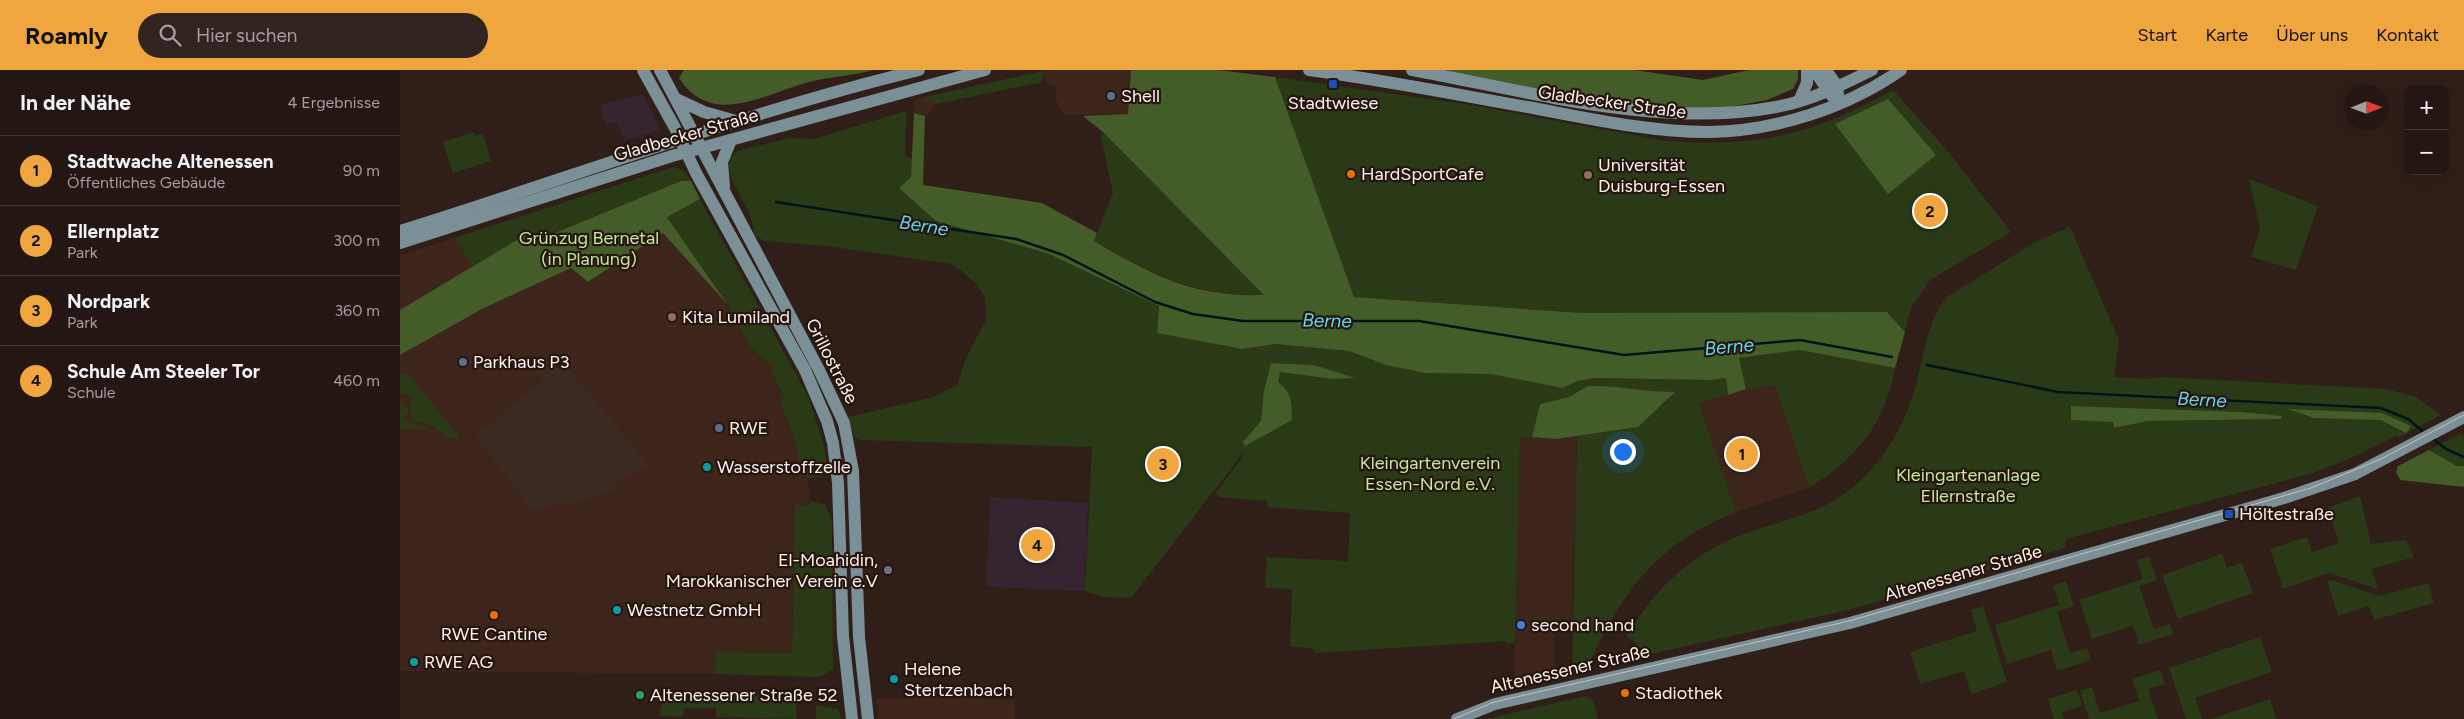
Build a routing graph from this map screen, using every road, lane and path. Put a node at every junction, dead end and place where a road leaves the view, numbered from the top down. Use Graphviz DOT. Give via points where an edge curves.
graph roads {
  1 [pos="643,70"];
  2 [pos="660,70"];
  3 [pos="919,70"];
  4 [pos="985,70"];
  5 [pos="1309,70"];
  6 [pos="1412,70"];
  7 [pos="1807,70"];
  8 [pos="1814,70"];
  9 [pos="1872,70"];
  10 [pos="1901,70"];
  11 [pos="1827,72"];
  12 [pos="1850,81"];
  13 [pos="1832,88"];
  14 [pos="676,99"];
  15 [pos="1800,101"];
  16 [pos="1839,104"];
  17 [pos="736,120"];
  18 [pos="695,134"];
  19 [pos="680,139"];
  20 [pos="731,140"];
  21 [pos="701,148"];
  22 [pos="686,152"];
  23 [pos="725,191"];
  24 [pos="400,231"];
  25 [pos="400,243"];
  26 [pos="2464,417"];
  27 [pos="852,719"];
  28 [pos="868,719"];
  29 [pos="1457,719"];
  1 -- 19 [label="main road, Grillostraße"];
  2 -- 14 [label="main road, Grillostraße"];
  3 -- 17 [label="main road, Gladbecker Straße"];
  4 -- 20 [label="main road, Gladbecker Straße"];
  5 -- 16 [label="main road, Gladbecker Straße" via="1668,130 1708,132 1755,128"];
  6 -- 15 [label="main road, Gladbecker Straße" via="1604,106 1672,114 1735,113"];
  7 -- 15 [label="main road" via="1807,82"];
  8 -- 13 [label="main road"];
  9 -- 12 [label="main road, Gladbecker Straße"];
  10 -- 16 [label="main road, Gladbecker Straße" via="1876,87"];
  11 -- 12 [label="main road"];
  11 -- 13 [label="main road"];
  12 -- 13 [label="main road, Gladbecker Straße"];
  13 -- 15 [label="main road, Gladbecker Straße"];
  13 -- 16 [label="main road"];
  14 -- 17 [label="main road" via="704,112"];
  14 -- 18 [label="main road, Grillostraße"];
  17 -- 18 [label="main road, Gladbecker Straße"];
  18 -- 19 [label="main road, Gladbecker Straße"];
  18 -- 21 [label="main road, Grillostraße"];
  19 -- 22 [label="main road, Grillostraße"];
  19 -- 24 [label="main road, Gladbecker Straße"];
  20 -- 21 [label="main road, Gladbecker Straße"];
  20 -- 23 [label="main road" via="722,162"];
  21 -- 22 [label="main road, Gladbecker Straße"];
  21 -- 23 [label="main road, Grillostraße"];
  22 -- 25 [label="main road, Gladbecker Straße"];
  22 -- 27 [label="main road, Grillostraße" via="805,370 827,421 838,483 843,636"];
  23 -- 28 [label="main road, Grillostraße" via="844,423 853,471 856,586"];
  26 -- 29 [label="main road, Altenessener Straße" via="2355,474 2312,490 1883,614 1495,704"];
}
